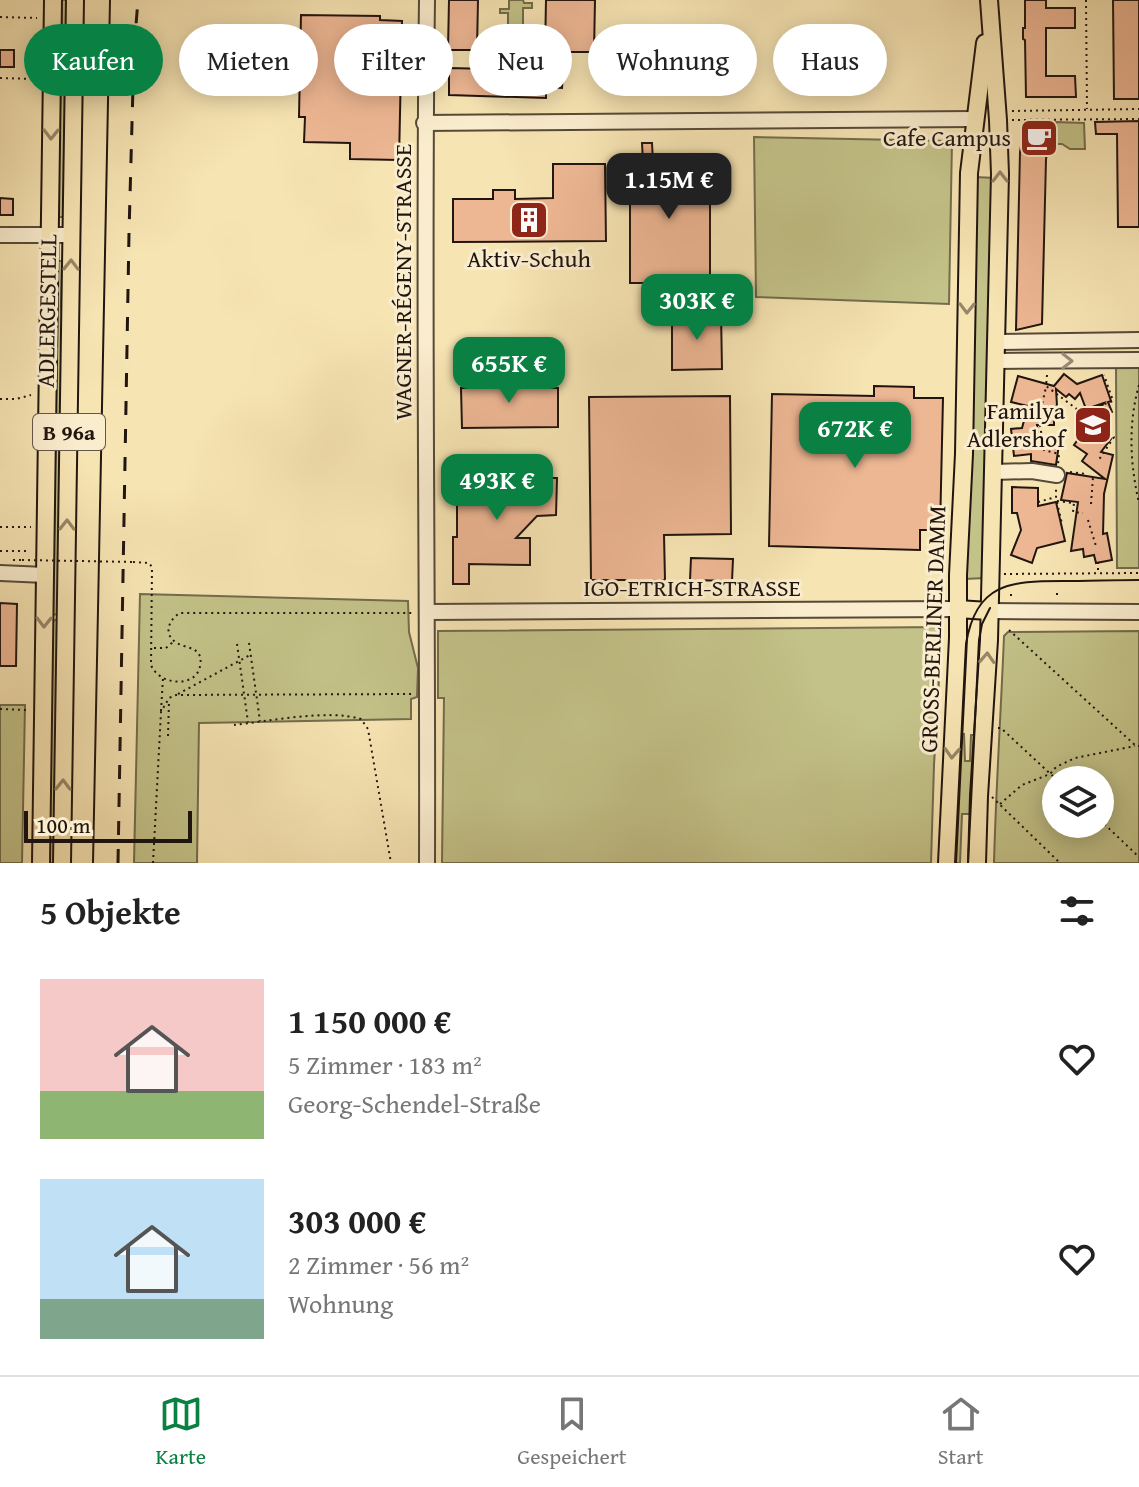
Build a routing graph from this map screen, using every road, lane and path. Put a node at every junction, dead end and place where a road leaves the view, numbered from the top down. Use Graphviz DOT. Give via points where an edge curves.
graph roads {
  1 [pos="53,0"];
  2 [pos="75,0"];
  3 [pos="427,0"];
  4 [pos="1086,0"];
  5 [pos="989,7"];
  6 [pos="0,17"];
  7 [pos="37,18"];
  8 [pos="0,78"];
  9 [pos="24,79"];
  10 [pos="1139,109"];
  11 [pos="1077,110"];
  12 [pos="1087,110"];
  13 [pos="1119,110"];
  14 [pos="1035,111"];
  15 [pos="1006,117"];
  16 [pos="974,119"];
  17 [pos="1119,119"];
  18 [pos="1139,119"];
  19 [pos="1035,120"];
  20 [pos="1077,120"];
  21 [pos="424,123"];
  22 [pos="0,235"];
  23 [pos="72,235"];
  24 [pos="50,236"];
  25 [pos="1139,340"];
  26 [pos="996,342"];
  27 [pos="1139,360"];
  28 [pos="995,361"];
  29 [pos="1048,366"];
  30 [pos="1102,369"];
  31 [pos="1139,385"];
  32 [pos="1046,386"];
  33 [pos="31,395"];
  34 [pos="1071,396"];
  35 [pos="0,399"];
  36 [pos="1065,399"];
  37 [pos="1051,406"];
  38 [pos="1008,412"];
  39 [pos="1082,412"];
  40 [pos="1033,419"];
  41 [pos="1040,425"];
  42 [pos="1098,461"];
  43 [pos="993,472"];
  44 [pos="1087,474"];
  45 [pos="1057,475"];
  46 [pos="1093,477"];
  47 [pos="1056,499"];
  48 [pos="1038,502"];
  49 [pos="1139,503"];
  50 [pos="1091,504"];
  51 [pos="1083,513"];
  52 [pos="1088,520"];
  53 [pos="1062,524"];
  54 [pos="0,527"];
  55 [pos="29,527"];
  56 [pos="1096,546"];
  57 [pos="0,551"];
  58 [pos="29,551"];
  59 [pos="22,560"];
  60 [pos="1098,562"];
  61 [pos="0,573"];
  62 [pos="1098,573"];
  63 [pos="1139,573"];
  64 [pos="45,575"];
  65 [pos="1004,580"];
  66 [pos="1057,589"];
  67 [pos="1057,595"];
  68 [pos="957,609"];
  69 [pos="989,611"];
  70 [pos="428,612"];
  71 [pos="1139,612"];
  72 [pos="411,613"];
  73 [pos="1009,630"];
  74 [pos="174,641"];
  75 [pos="249,643"];
  76 [pos="237,644"];
  77 [pos="152,648"];
  78 [pos="250,655"];
  79 [pos="239,661"];
  80 [pos="163,678"];
  81 [pos="427,694"];
  82 [pos="176,695"];
  83 [pos="244,695"];
  84 [pos="256,695"];
  85 [pos="169,698"];
  86 [pos="0,709"];
  87 [pos="27,710"];
  88 [pos="161,712"];
  89 [pos="260,722"];
  90 [pos="248,723"];
  91 [pos="234,725"];
  92 [pos="997,728"];
  93 [pos="168,736"];
  94 [pos="1138,746"];
  95 [pos="1042,766"];
  96 [pos="1058,766"];
  97 [pos="1042,777"];
  98 [pos="993,798"];
  99 [pos="1000,804"];
  100 [pos="1114,833"];
  101 [pos="1139,857"];
  102 [pos="41,863"];
  103 [pos="62,863"];
  104 [pos="153,863"];
  105 [pos="391,863"];
  106 [pos="427,863"];
  107 [pos="947,863"];
  108 [pos="977,863"];
  109 [pos="1060,863"];
  1 -- 24 [label="main road, ADLERGESTELL / B 96a, one-way"];
  2 -- 23 [label="main road, ADLERGESTELL / B 96a"];
  3 -- 21 [label="street, WAGNER-RÉGENY-STRASSE"];
  4 -- 12 [label="path"];
  5 -- 15 [label="main road, GROSS-BERLINER DAMM"];
  5 -- 16 [label="main road, GROSS-BERLINER DAMM"];
  6 -- 7 [label="path"];
  8 -- 9 [label="path"];
  10 -- 13 [label="path"];
  11 -- 12 [label="path"];
  11 -- 14 [label="path"];
  11 -- 20 [label="path"];
  12 -- 13 [label="path"];
  13 -- 17 [label="path"];
  14 -- 15 [label="path"];
  14 -- 19 [label="path"];
  15 -- 16 [label="main road"];
  15 -- 19 [label="path"];
  26 -- 15 [label="main road, GROSS-BERLINER DAMM, one-way"];
  16 -- 21 [label="street"];
  16 -- 68 [label="main road, GROSS-BERLINER DAMM, one-way"];
  17 -- 18 [label="path"];
  17 -- 20 [label="path"];
  19 -- 20 [label="path"];
  21 -- 70 [label="street, WAGNER-RÉGENY-STRASSE"];
  22 -- 24 [label="street"];
  23 -- 24 [label="street"];
  103 -- 23 [label="main road, ADLERGESTELL / B 96a, one-way"];
  24 -- 64 [label="main road, ADLERGESTELL / B 96a"];
  25 -- 26 [label="street"];
  26 -- 28 [label="main road, GROSS-BERLINER DAMM"];
  28 -- 27 [label="street, one-way"];
  28 -- 43 [label="main road, GROSS-BERLINER DAMM"];
  29 -- 32 [label="path"];
  30 -- 39 [label="path" via="1115,401"];
  31 -- 49 [label="path" via="1131,441"];
  32 -- 36 [label="path"];
  32 -- 37 [label="path" via="1041,408"];
  33 -- 35 [label="path"];
  34 -- 36 [label="path"];
  36 -- 39 [label="path"];
  38 -- 40 [label="path"];
  39 -- 42 [label="path" via="1114,437"];
  41 -- 44 [label="path" via="1044,452 1059,454 1058,471"];
  43 -- 45 [label="street"];
  43 -- 69 [label="main road, GROSS-BERLINER DAMM"];
  45 -- 47 [label="path"];
  46 -- 50 [label="path"];
  47 -- 48 [label="path"];
  47 -- 51 [label="path" via="1074,503 1073,512"];
  47 -- 53 [label="path"];
  52 -- 56 [label="path"];
  54 -- 55 [label="path"];
  57 -- 58 [label="path"];
  59 -- 77 [label="path, bridge" via="149,563"];
  60 -- 62 [label="path"];
  61 -- 64 [label="street"];
  62 -- 63 [label="path"];
  62 -- 65 [label="path" via="1004,574"];
  64 -- 102 [label="main road, ADLERGESTELL / B 96a, one-way"];
  66 -- 67 [label="path"];
  68 -- 69 [label="main road"];
  68 -- 70 [label="street, IGO-ETRICH-STRASSE"];
  68 -- 107 [label="main road, GROSS-BERLINER DAMM, one-way"];
  69 -- 71 [label="street"];
  108 -- 69 [label="main road, GROSS-BERLINER DAMM, one-way"];
  70 -- 81 [label="street, WAGNER-RÉGENY-STRASSE"];
  72 -- 74 [label="path" via="184,612 170,623"];
  73 -- 94 [label="path"];
  74 -- 77 [label="path" via="166,648"];
  74 -- 80 [label="path" via="196,651 200,668 185,681"];
  75 -- 78 [label="path"];
  76 -- 79 [label="path"];
  77 -- 80 [label="path" via="153,669"];
  78 -- 79 [label="path"];
  78 -- 84 [label="path"];
  79 -- 82 [label="path"];
  79 -- 83 [label="path"];
  80 -- 88 [label="path"];
  81 -- 84 [label="path"];
  81 -- 106 [label="street, WAGNER-RÉGENY-STRASSE"];
  82 -- 83 [label="path"];
  82 -- 85 [label="path"];
  83 -- 84 [label="path"];
  83 -- 90 [label="path"];
  84 -- 89 [label="path"];
  85 -- 88 [label="path"];
  85 -- 93 [label="path"];
  86 -- 87 [label="path"];
  88 -- 104 [label="path"];
  89 -- 90 [label="path"];
  89 -- 105 [label="path" via="361,719 368,729"];
  90 -- 91 [label="path"];
  92 -- 95 [label="path"];
  94 -- 96 [label="path"];
  97 -- 99 [label="path" via="1022,785"];
  98 -- 99 [label="path"];
  99 -- 109 [label="path"];
  100 -- 101 [label="path"];
}
